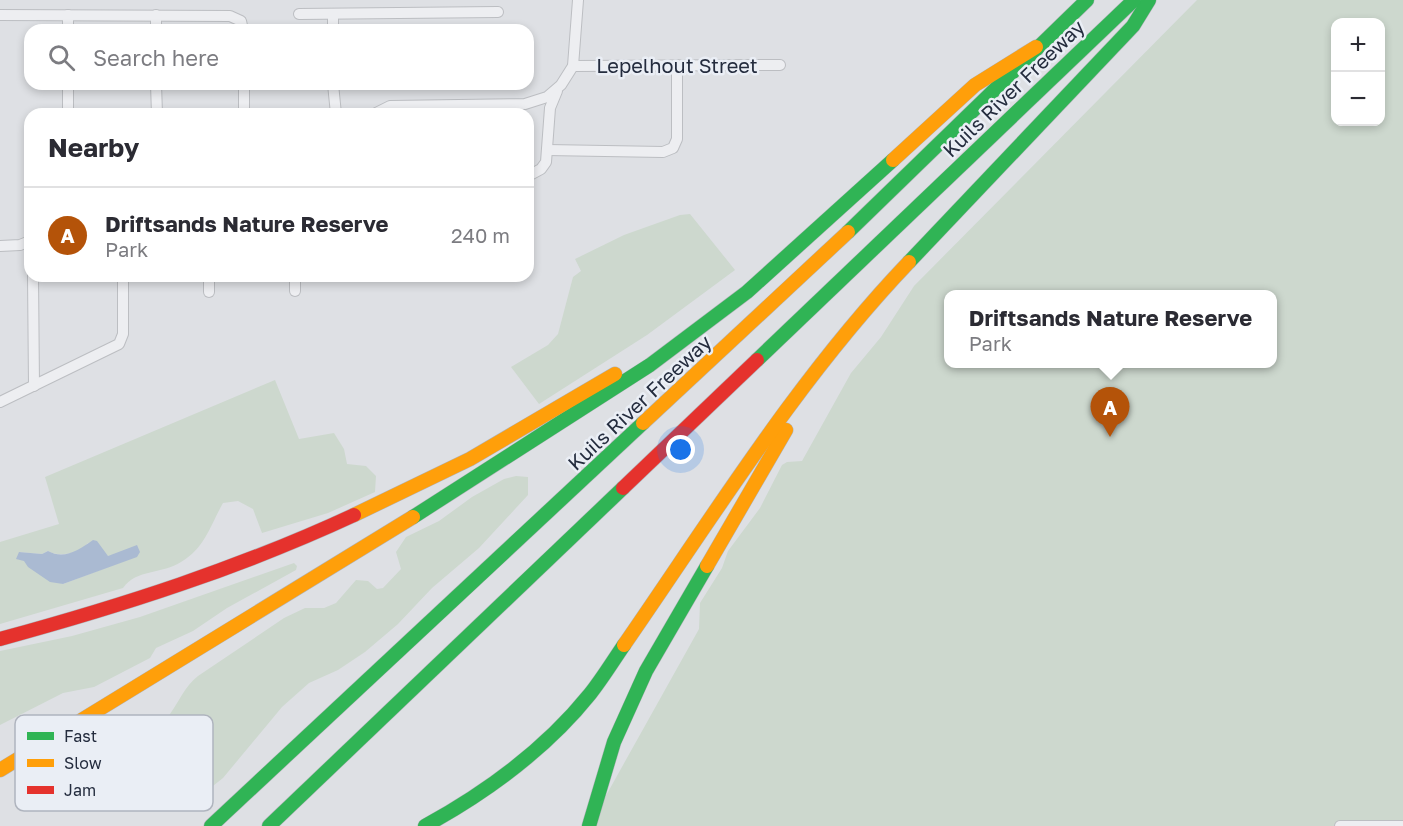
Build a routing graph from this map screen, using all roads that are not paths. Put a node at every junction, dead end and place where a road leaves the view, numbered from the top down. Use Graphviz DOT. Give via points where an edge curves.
graph roads {
  1 [pos="578,0"];
  2 [pos="1087,0"];
  3 [pos="1134,0"];
  4 [pos="1149,0"];
  5 [pos="498,12"];
  6 [pos="299,14"];
  7 [pos="0,15"];
  8 [pos="68,15"];
  9 [pos="156,15"];
  10 [pos="333,15"];
  11 [pos="68,24"];
  12 [pos="156,24"];
  13 [pos="242,24"];
  14 [pos="333,24"];
  15 [pos="1036,47"];
  16 [pos="677,65"];
  17 [pos="780,65"];
  18 [pos="573,66"];
  19 [pos="561,85"];
  20 [pos="68,90"];
  21 [pos="156,90"];
  22 [pos="244,90"];
  23 [pos="334,90"];
  24 [pos="68,108"];
  25 [pos="157,108"];
  26 [pos="244,108"];
  27 [pos="335,108"];
  28 [pos="386,108"];
  29 [pos="547,150"];
  30 [pos="534,172"];
  31 [pos="24,243"];
  32 [pos="0,246"];
  33 [pos="793,248"];
  34 [pos="33,282"];
  35 [pos="123,282"];
  36 [pos="209,282"];
  37 [pos="295,282"];
  38 [pos="295,291"];
  39 [pos="209,292"];
  40 [pos="824,364"];
  41 [pos="34,386"];
  42 [pos="0,402"];
  43 [pos="0,639"];
  44 [pos="89,715"];
  45 [pos="15,761"];
  46 [pos="0,770"];
  47 [pos="211,826"];
  48 [pos="269,826"];
  49 [pos="425,826"];
  50 [pos="589,826"];
  51 [pos="1340,826"];
  52 [pos="1403,826"];
  1 -- 18 [label="street"];
  2 -- 15 [label="highway, Kuils River Freeway"];
  3 -- 48 [label="highway, Kuils River Freeway"];
  4 -- 40 [label="highway" via="1132,26 885,286"];
  5 -- 10 [label="street"];
  6 -- 10 [label="street"];
  7 -- 8 [label="street"];
  8 -- 9 [label="street"];
  8 -- 11 [label="street"];
  9 -- 12 [label="street"];
  9 -- 13 [label="street" via="233,16"];
  10 -- 14 [label="street"];
  15 -- 33 [label="highway" via="975,85"];
  15 -- 47 [label="highway, Kuils River Freeway" via="837,243"];
  16 -- 17 [label="street, Lepelhout Street"];
  16 -- 18 [label="street, Lepelhout Street"];
  16 -- 29 [label="street" via="677,139 670,150"];
  18 -- 19 [label="street"];
  19 -- 28 [label="street" via="547,97 525,104"];
  19 -- 29 [label="street" via="550,108"];
  20 -- 24 [label="street"];
  21 -- 25 [label="street"];
  22 -- 26 [label="street"];
  23 -- 27 [label="street"];
  29 -- 30 [label="street" via="543,166"];
  31 -- 32 [label="street"];
  33 -- 43 [label="highway" via="640,358 429,482 226,570"];
  33 -- 44 [label="highway" via="714,319 589,406"];
  34 -- 41 [label="street"];
  35 -- 41 [label="street" via="123,334 119,344"];
  36 -- 39 [label="street"];
  37 -- 38 [label="street"];
  40 -- 49 [label="highway" via="779,421 590,694 536,752 493,787"];
  40 -- 50 [label="highway" via="646,671 614,742"];
  41 -- 42 [label="street"];
  45 -- 46 [label="highway"];
  51 -- 52 [label="street"];
}
